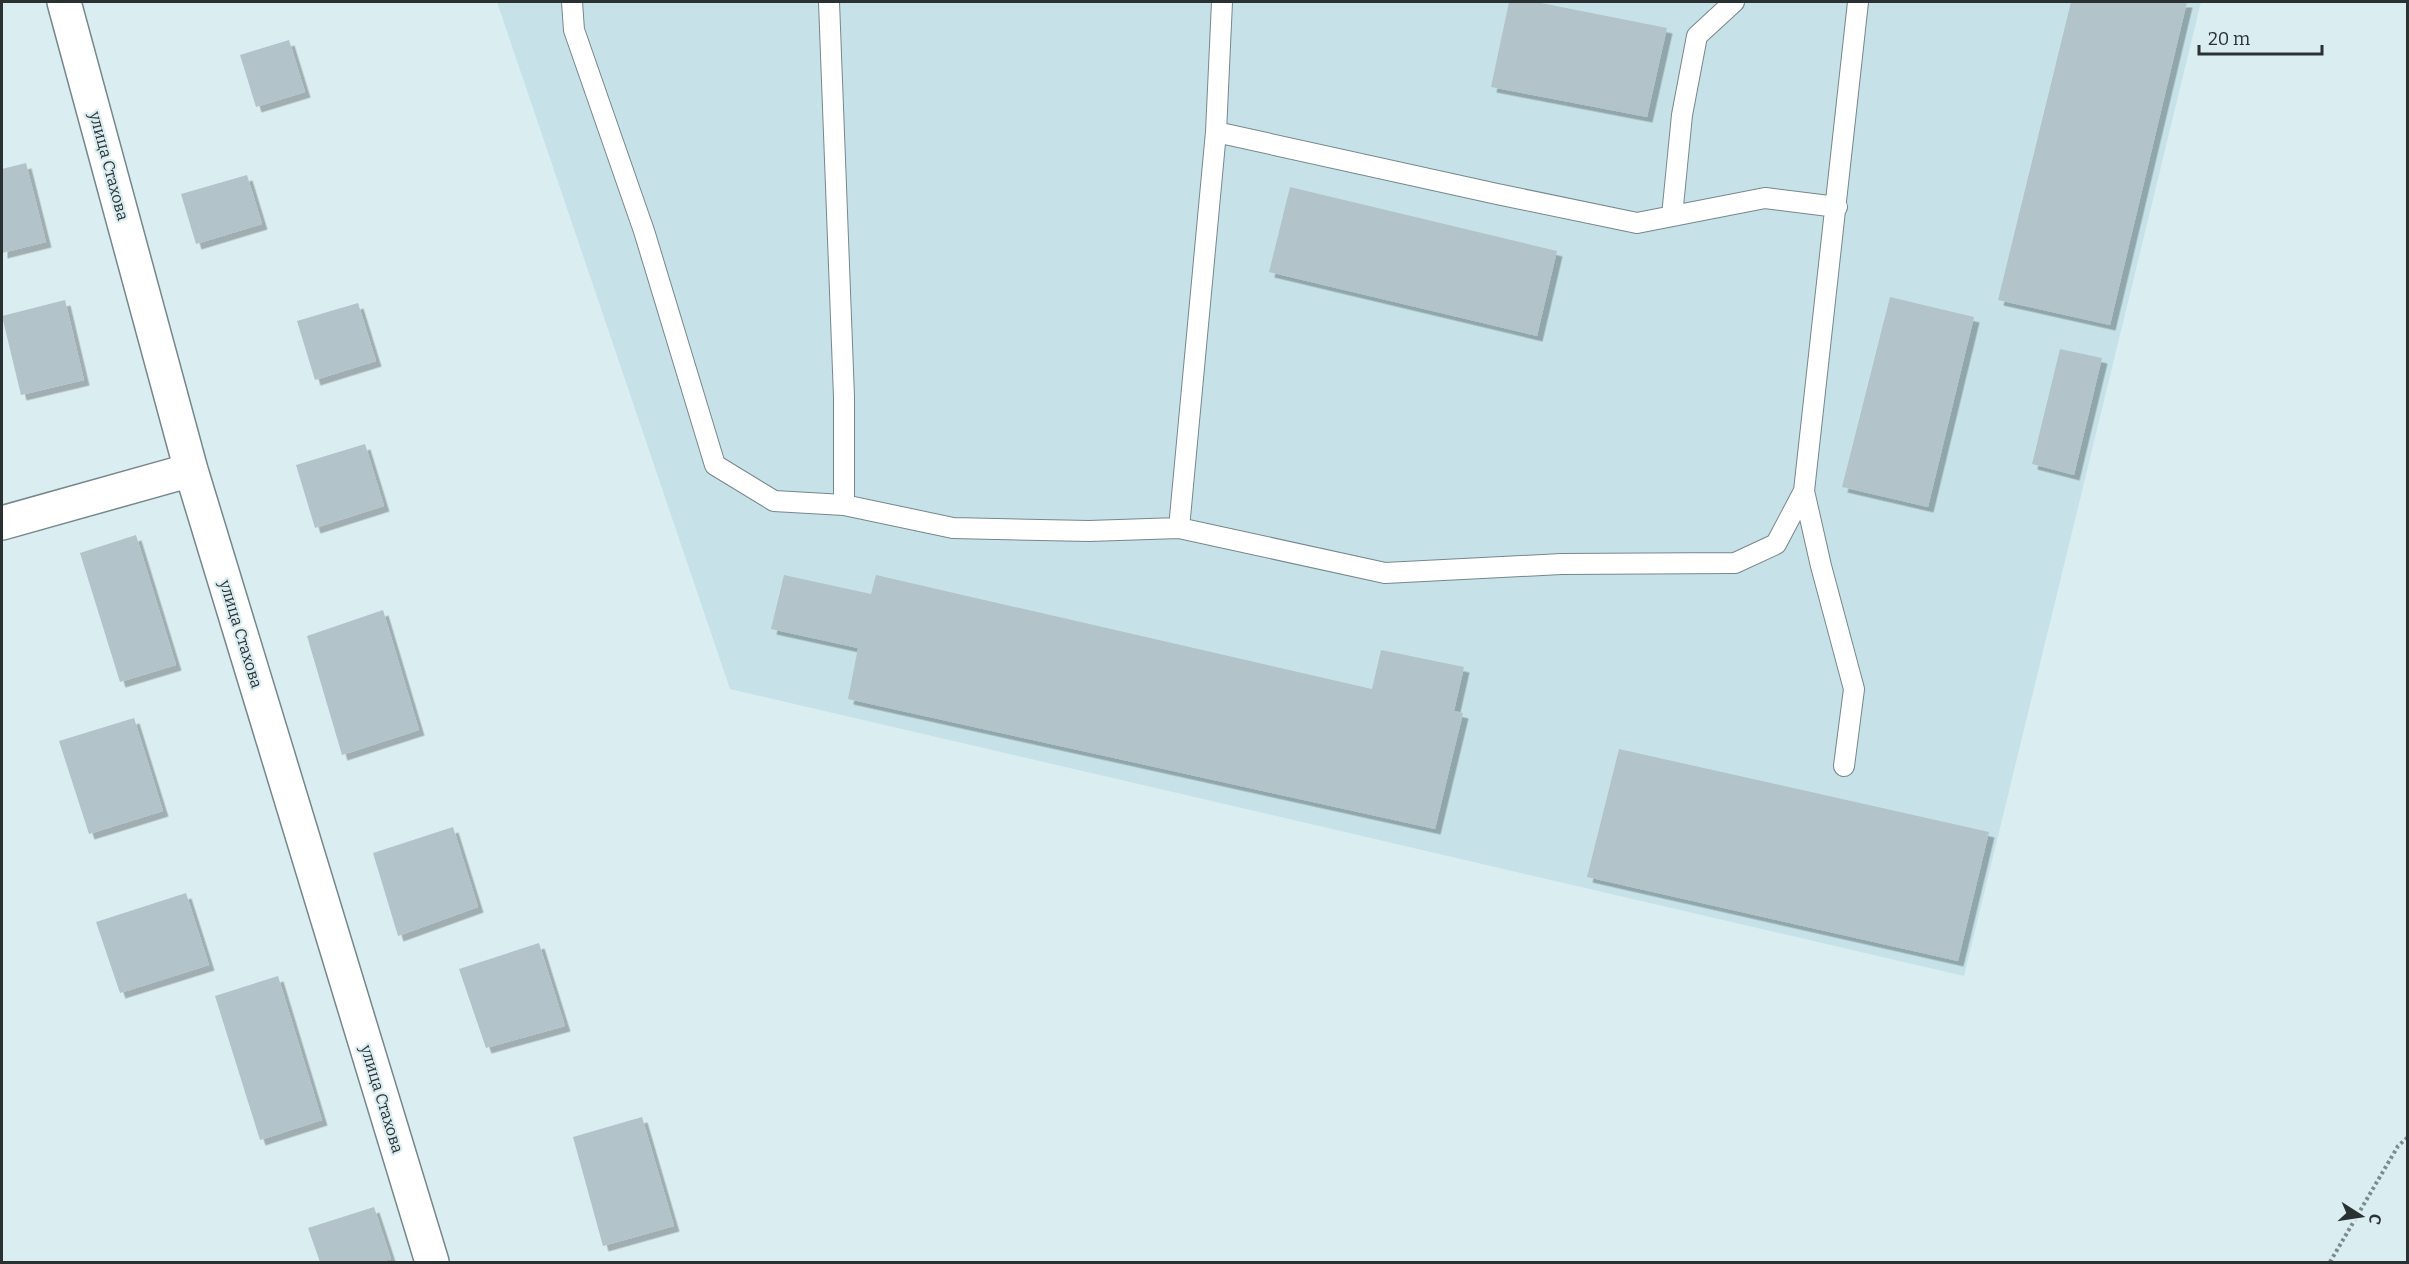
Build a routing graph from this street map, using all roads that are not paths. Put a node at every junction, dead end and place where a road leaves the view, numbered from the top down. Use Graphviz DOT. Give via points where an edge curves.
graph roads {
  1 [pos="64,2"];
  2 [pos="572,2"];
  3 [pos="829,2"];
  4 [pos="1222,2"];
  5 [pos="1734,2"];
  6 [pos="1858,2"];
  7 [pos="1216,132"];
  8 [pos="1837,207"];
  9 [pos="1672,216"];
  10 [pos="191,470"];
  11 [pos="1804,491"];
  12 [pos="844,505"];
  13 [pos="2,523"];
  14 [pos="1179,528"];
  15 [pos="1844,766"];
  16 [pos="432,1263"];
  1 -- 10 [label="street, улица Стахова"];
  2 -- 12 [label="lane" via="574,30 644,231 715,465 774,501"];
  3 -- 12 [label="lane" via="838,195"];
  4 -- 7 [label="lane"];
  5 -- 9 [label="lane" via="1697,36 1682,115"];
  6 -- 8 [label="lane"];
  7 -- 9 [label="lane" via="1637,223"];
  7 -- 14 [label="lane"];
  8 -- 9 [label="lane" via="1765,198"];
  8 -- 11 [label="lane"];
  10 -- 13 [label="street"];
  10 -- 16 [label="street, улица Стахова"];
  11 -- 14 [label="lane" via="1776,544 1735,563 1561,564 1385,573"];
  11 -- 15 [label="lane" via="1854,688"];
  12 -- 14 [label="lane" via="953,528"];
}
